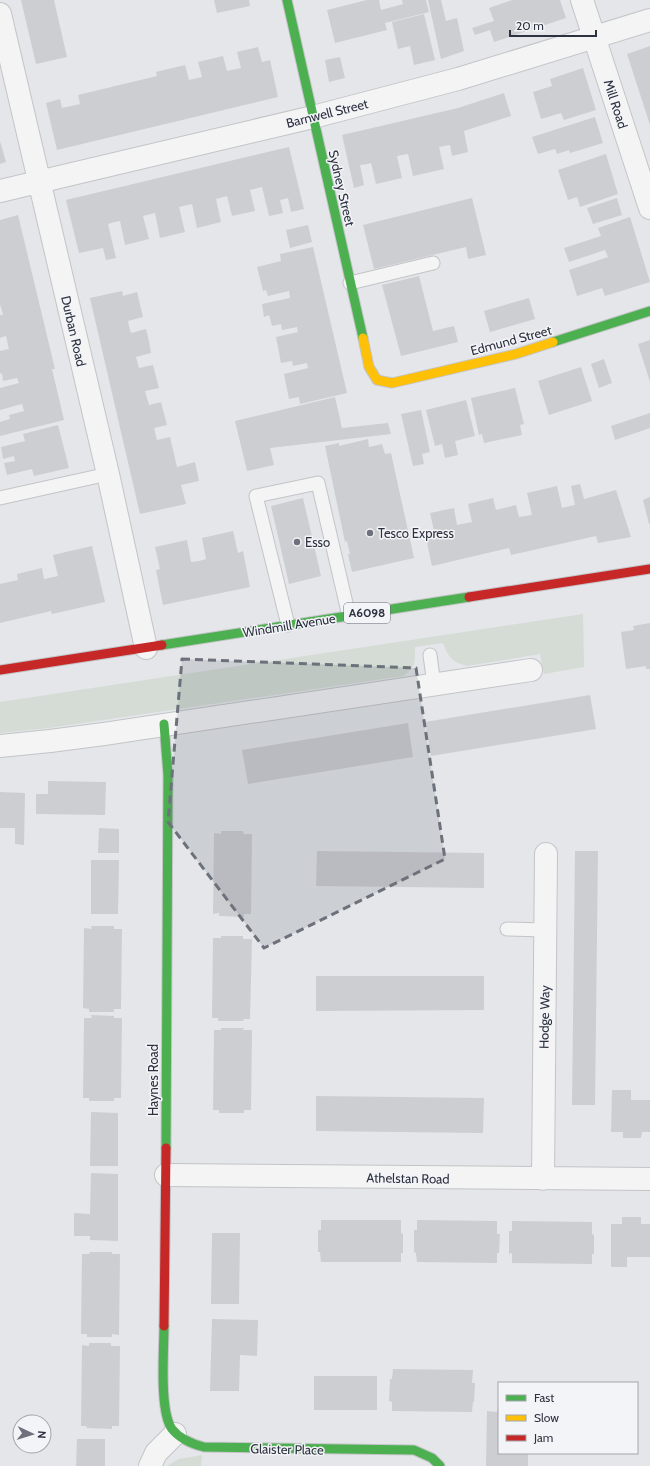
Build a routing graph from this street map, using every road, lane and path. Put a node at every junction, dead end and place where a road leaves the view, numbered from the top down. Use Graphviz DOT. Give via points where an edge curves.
graph roads {
  1 [pos="287,0"];
  2 [pos="582,0"];
  3 [pos="0,14"];
  4 [pos="650,20"];
  5 [pos="594,38"];
  6 [pos="313,117"];
  7 [pos="39,183"];
  8 [pos="0,191"];
  9 [pos="650,208"];
  10 [pos="434,263"];
  11 [pos="350,283"];
  12 [pos="650,312"];
  13 [pos="377,380"];
  14 [pos="108,474"];
  15 [pos="0,498"];
  16 [pos="650,570"];
  17 [pos="349,616"];
  18 [pos="288,625"];
  19 [pos="146,648"];
  20 [pos="430,655"];
  21 [pos="0,670"];
  22 [pos="531,670"];
  23 [pos="434,684"];
  24 [pos="164,724"];
  25 [pos="0,746"];
  26 [pos="546,854"];
  27 [pos="507,929"];
  28 [pos="545,930"];
  29 [pos="166,1175"];
  30 [pos="543,1179"];
  31 [pos="650,1179"];
  32 [pos="175,1434"];
  33 [pos="150,1466"];
  34 [pos="440,1466"];
  1 -- 6 [label="street, Sydney Street"];
  2 -- 5 [label="street, Mill Road"];
  3 -- 7 [label="street, Durban Road"];
  4 -- 5 [label="street, Barnwell Street"];
  5 -- 6 [label="street, Barnwell Street" via="458,80"];
  5 -- 9 [label="street, Mill Road"];
  6 -- 7 [label="street, Barnwell Street"];
  6 -- 11 [label="street, Sydney Street"];
  7 -- 8 [label="street, Barnwell Street"];
  7 -- 14 [label="street, Durban Road"];
  10 -- 11 [label="lane"];
  11 -- 13 [label="street, Sydney Street" via="369,367"];
  12 -- 13 [label="street, Edmund Street" via="516,354 392,383"];
  14 -- 15 [label="lane"];
  14 -- 19 [label="street, Durban Road"];
  16 -- 17 [label="street, Windmill Avenue / A6098"];
  17 -- 18 [label="street, Windmill Avenue / A6098"];
  17 -- 18 [label="lane" via="318,483 256,496"];
  18 -- 19 [label="street, Windmill Avenue / A6098"];
  19 -- 21 [label="street, Windmill Avenue / A6098"];
  20 -- 23 [label="lane"];
  22 -- 23 [label="street"];
  23 -- 24 [label="street"];
  24 -- 25 [label="street"];
  24 -- 29 [label="street, Haynes Road" via="168,775"];
  26 -- 28 [label="street, Hodge Way"];
  27 -- 28 [label="lane"];
  28 -- 30 [label="street, Hodge Way"];
  29 -- 30 [label="street, Athelstan Road"];
  29 -- 32 [label="street, Haynes Road" via="164,1390 166,1416"];
  30 -- 31 [label="street, Athelstan Road"];
  32 -- 33 [label="street" via="156,1453"];
  32 -- 34 [label="street, Glaister Place" via="187,1442 204,1447 414,1450 432,1458"];
}
